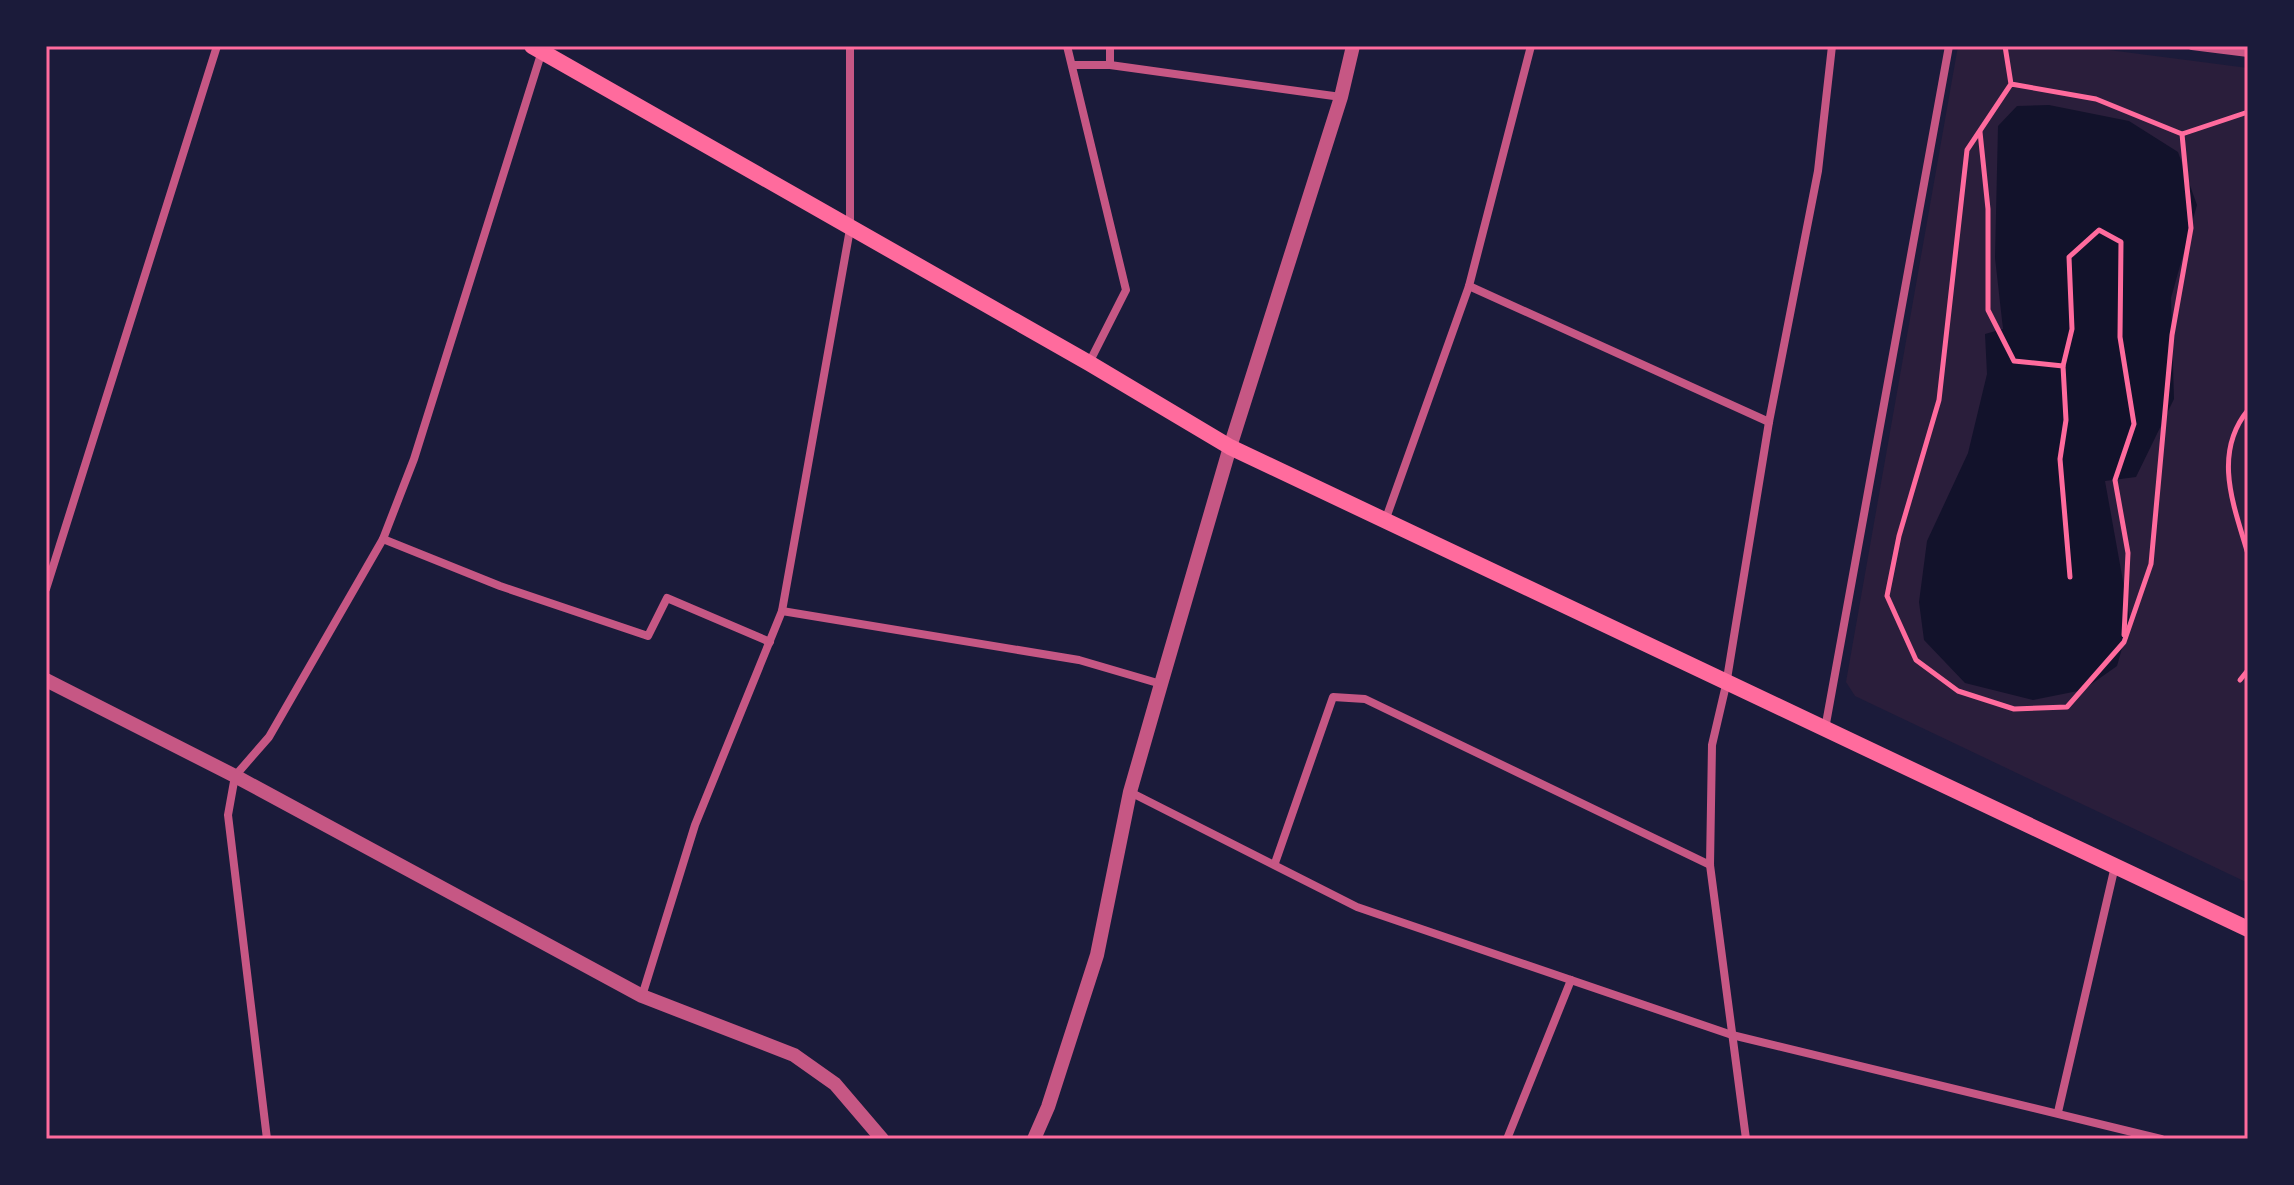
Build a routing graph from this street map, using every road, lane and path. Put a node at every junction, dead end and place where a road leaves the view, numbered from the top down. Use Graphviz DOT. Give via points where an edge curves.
graph roads {
  1 [pos="217,46"];
  2 [pos="850,46"];
  3 [pos="1067,46"];
  4 [pos="1110,46"];
  5 [pos="1353,46"];
  6 [pos="1531,46"];
  7 [pos="1832,46"];
  8 [pos="1949,46"];
  9 [pos="2005,46"];
  10 [pos="2192,46"];
  11 [pos="539,48"];
  12 [pos="2248,53"];
  13 [pos="1072,65"];
  14 [pos="1110,65"];
  15 [pos="2011,84"];
  16 [pos="1341,97"];
  17 [pos="2248,112"];
  18 [pos="1980,131"];
  19 [pos="2182,134"];
  20 [pos="850,229"];
  21 [pos="1469,286"];
  22 [pos="1089,363"];
  23 [pos="2063,366"];
  24 [pos="2248,410"];
  25 [pos="1769,422"];
  26 [pos="1230,447"];
  27 [pos="1384,522"];
  28 [pos="383,539"];
  29 [pos="2248,554"];
  30 [pos="2070,577"];
  31 [pos="46,589"];
  32 [pos="782,611"];
  33 [pos="770,642"];
  34 [pos="2124,642"];
  35 [pos="2248,670"];
  36 [pos="46,680"];
  37 [pos="2240,680"];
  38 [pos="1161,684"];
  39 [pos="1726,685"];
  40 [pos="1825,730"];
  41 [pos="235,776"];
  42 [pos="1130,792"];
  43 [pos="1275,863"];
  44 [pos="1710,865"];
  45 [pos="2115,865"];
  46 [pos="2248,929"];
  47 [pos="1571,980"];
  48 [pos="642,996"];
  49 [pos="1732,1035"];
  50 [pos="2058,1112"];
  51 [pos="267,1139"];
  52 [pos="882,1139"];
  53 [pos="1034,1139"];
  54 [pos="1507,1139"];
  55 [pos="1746,1139"];
  56 [pos="2161,1139"];
  1 -- 31 [label="street"];
  2 -- 20 [label="street"];
  3 -- 13 [label="street"];
  4 -- 14 [label="street"];
  5 -- 16 [label="street"];
  6 -- 21 [label="street"];
  7 -- 25 [label="street" via="1818,171"];
  8 -- 40 [label="street"];
  9 -- 15 [label="path"];
  10 -- 12 [label="street"];
  11 -- 20 [label="main road"];
  11 -- 28 [label="street" via="414,459"];
  13 -- 14 [label="street"];
  13 -- 22 [label="street" via="1126,290"];
  14 -- 16 [label="street"];
  15 -- 18 [label="path"];
  15 -- 19 [label="path" via="2096,99"];
  16 -- 26 [label="street"];
  17 -- 19 [label="path"];
  18 -- 23 [label="path" via="1988,209 1988,310 2014,361"];
  18 -- 34 [label="path" via="1967,150 1939,400 1887,596 1916,660 1958,691 2014,709 2067,707"];
  19 -- 34 [label="path" via="2191,228 2172,335 2151,564"];
  20 -- 22 [label="main road"];
  20 -- 32 [label="street"];
  21 -- 25 [label="street"];
  21 -- 27 [label="street"];
  22 -- 26 [label="main road"];
  23 -- 30 [label="path" via="2066,420 2060,459"];
  23 -- 34 [label="path" via="2072,329 2069,257 2099,230 2121,242 2120,337 2134,424 2115,480 2128,553"];
  24 -- 29 [label="path" via="2234,426 2227,480"];
  25 -- 39 [label="street"];
  26 -- 27 [label="main road"];
  26 -- 38 [label="street"];
  27 -- 39 [label="main road"];
  28 -- 33 [label="street" via="648,636 667,598"];
  28 -- 41 [label="street" via="269,737"];
  32 -- 33 [label="street"];
  32 -- 38 [label="street" via="1079,660"];
  33 -- 48 [label="street" via="695,825"];
  35 -- 37 [label="path"];
  36 -- 41 [label="street"];
  38 -- 42 [label="street"];
  39 -- 40 [label="main road"];
  39 -- 44 [label="street" via="1712,745"];
  40 -- 45 [label="main road"];
  41 -- 48 [label="street"];
  41 -- 51 [label="street" via="228,815"];
  42 -- 43 [label="street"];
  42 -- 53 [label="street" via="1097,955"];
  43 -- 44 [label="street" via="1333,697 1365,699"];
  43 -- 47 [label="street" via="1357,907"];
  44 -- 49 [label="street"];
  45 -- 46 [label="main road"];
  45 -- 50 [label="street"];
  47 -- 49 [label="street"];
  47 -- 54 [label="street"];
  48 -- 52 [label="street" via="794,1055 835,1084"];
  49 -- 50 [label="street"];
  49 -- 55 [label="street"];
  50 -- 56 [label="street"];
}
